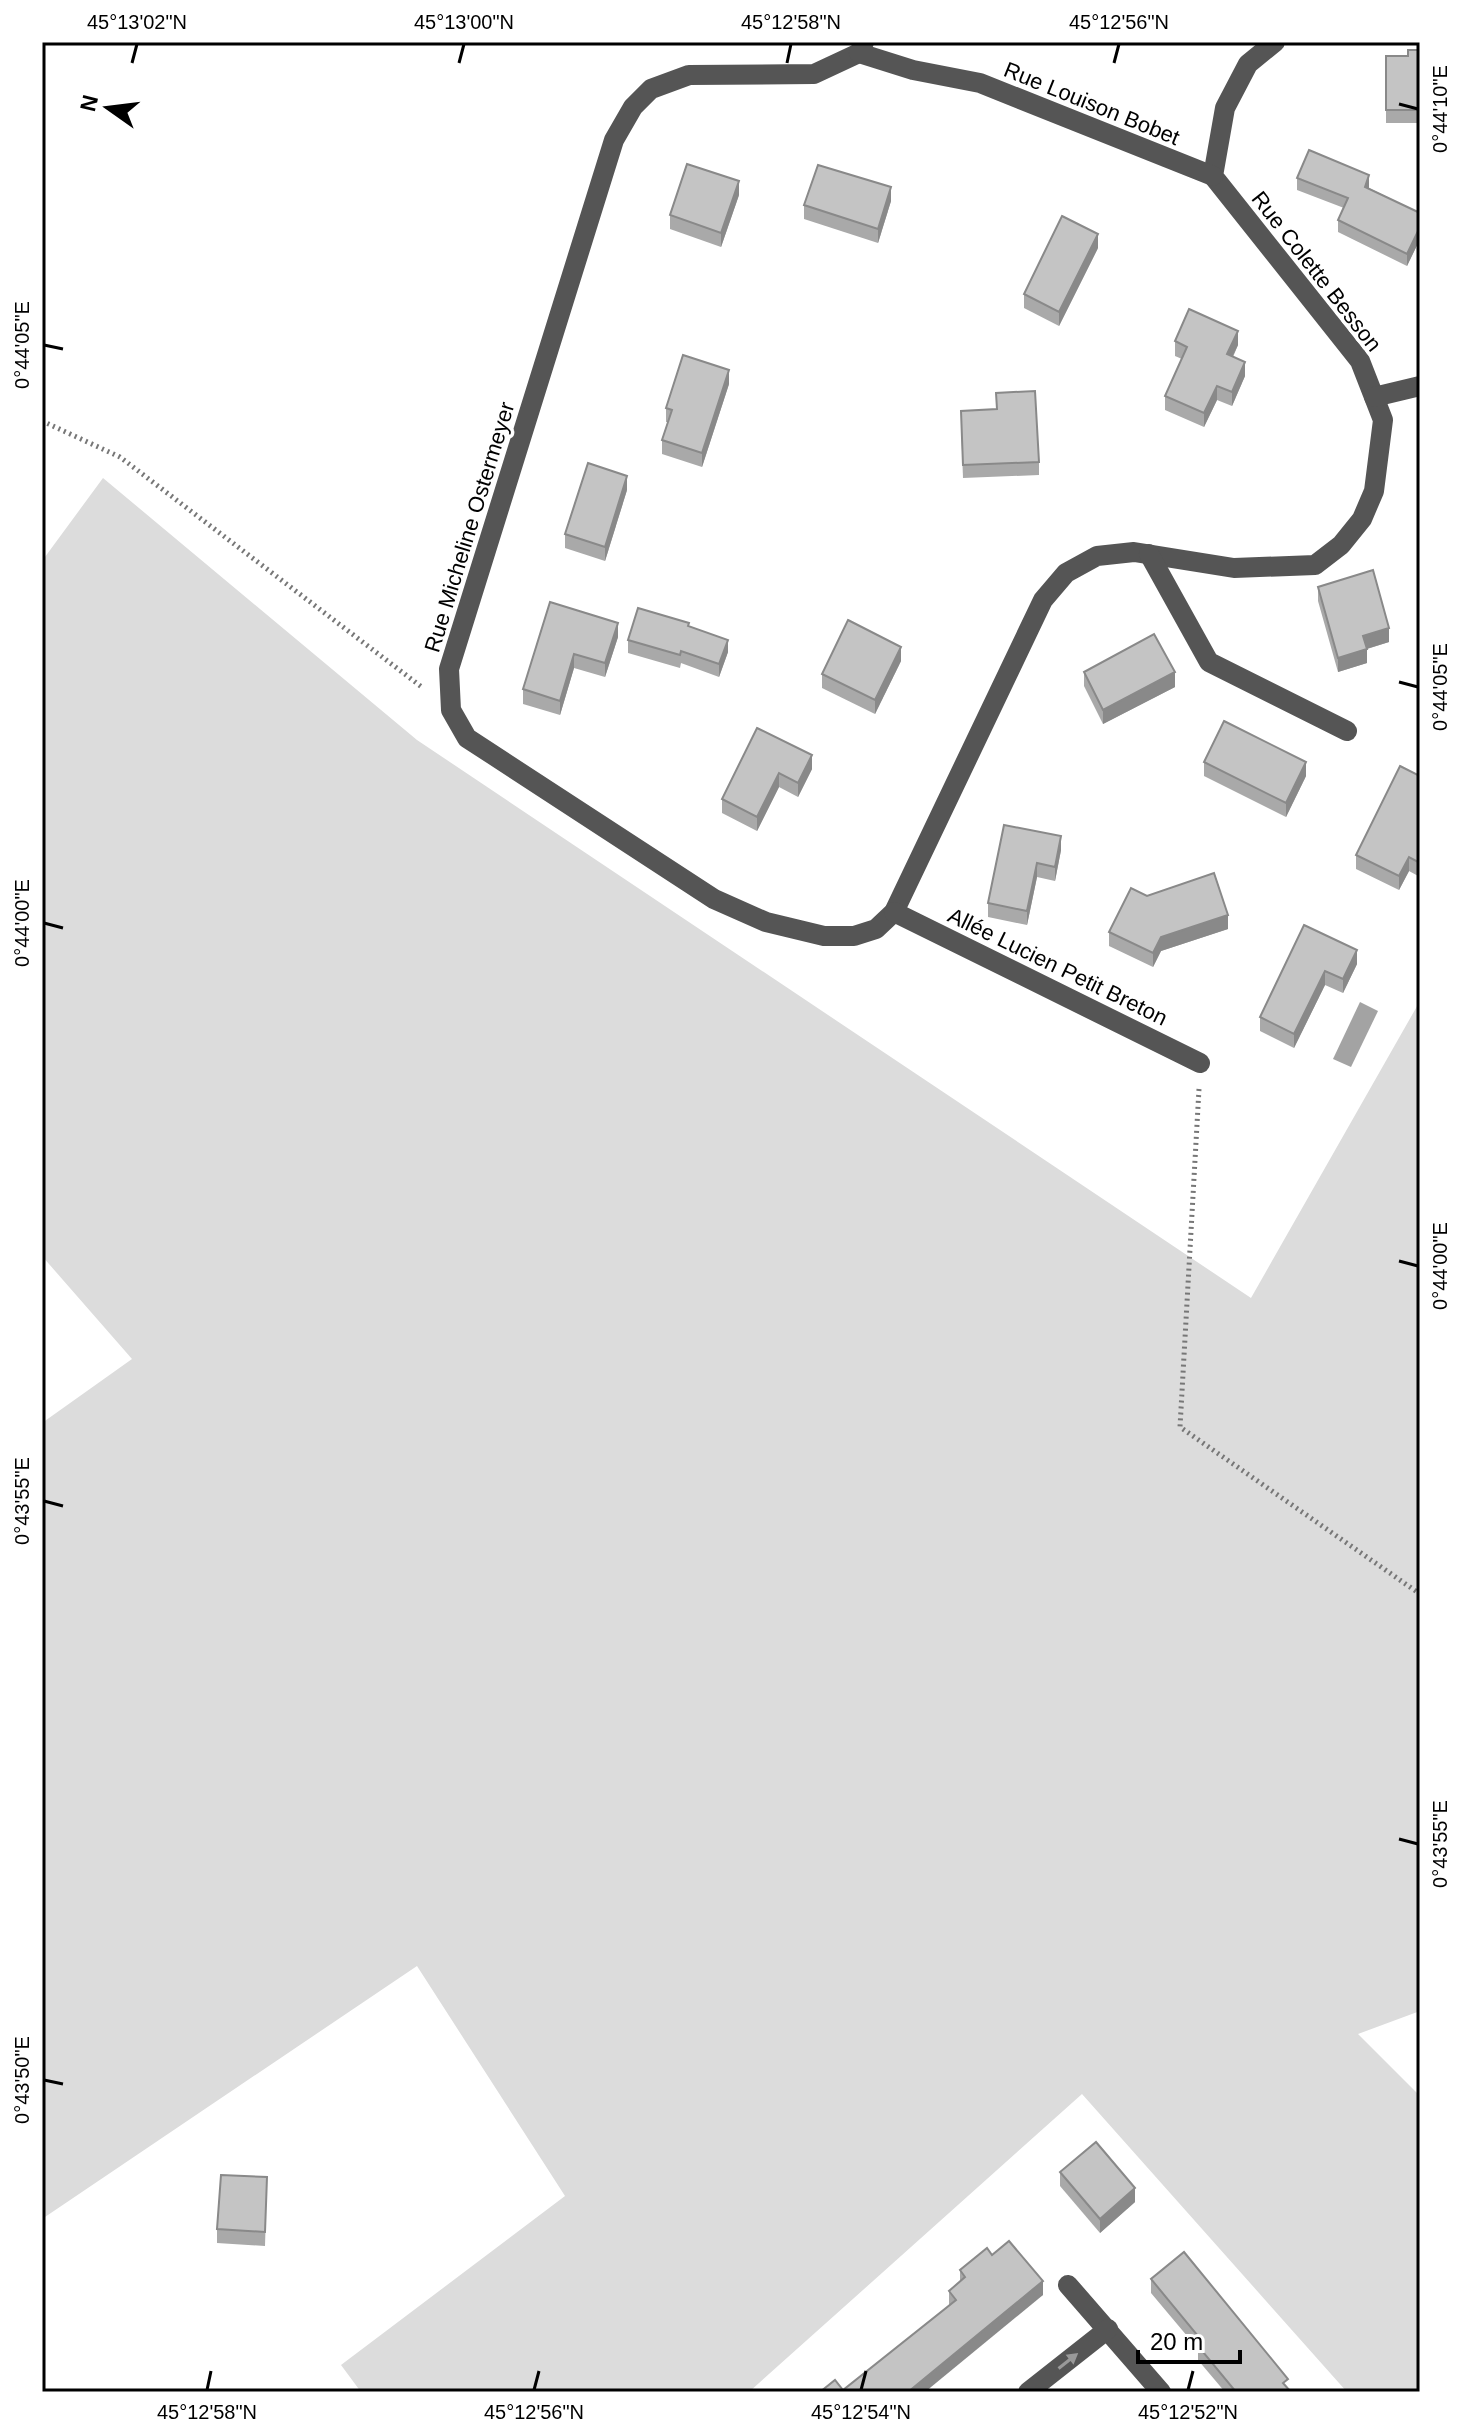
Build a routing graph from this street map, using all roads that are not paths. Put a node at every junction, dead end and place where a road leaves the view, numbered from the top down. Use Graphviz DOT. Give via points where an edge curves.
graph roads {
  1 [pos="1275,42"];
  2 [pos="862,48"];
  3 [pos="1213,176"];
  4 [pos="1420,386"];
  5 [pos="1374,397"];
  6 [pos="1149,554"];
  7 [pos="1347,731"];
  8 [pos="894,912"];
  9 [pos="1200,1063"];
  10 [pos="1068,2285"];
  11 [pos="1108,2329"];
  12 [pos="1028,2392"];
  13 [pos="1161,2392"];
  1 -- 3 [label="street" via="1248,64 1225,108"];
  2 -- 3 [label="street, Rue Louison Bobet" via="913,70 980,83"];
  2 -- 8 [label="street, Rue Micheline Ostermeyer" via="814,74 689,75 651,89 633,107 614,140 449,669 451,710 467,738 714,899 766,922 824,936 854,936 876,929"];
  3 -- 5 [label="street, Rue Colette Besson" via="1360,361"];
  4 -- 5 [label="street"];
  5 -- 6 [label="street, Rue Colette Besson" via="1383,420 1374,491 1362,519 1315,565 1234,568"];
  6 -- 7 [label="street" via="1209,662"];
  6 -- 8 [label="street, Rue Colette Besson" via="1097,556 1066,573 1043,600"];
  8 -- 9 [label="street, Allée Lucien Petit Breton"];
  10 -- 11 [label="street"];
  12 -- 11 [label="street, one-way"];
  11 -- 13 [label="street"];
}
